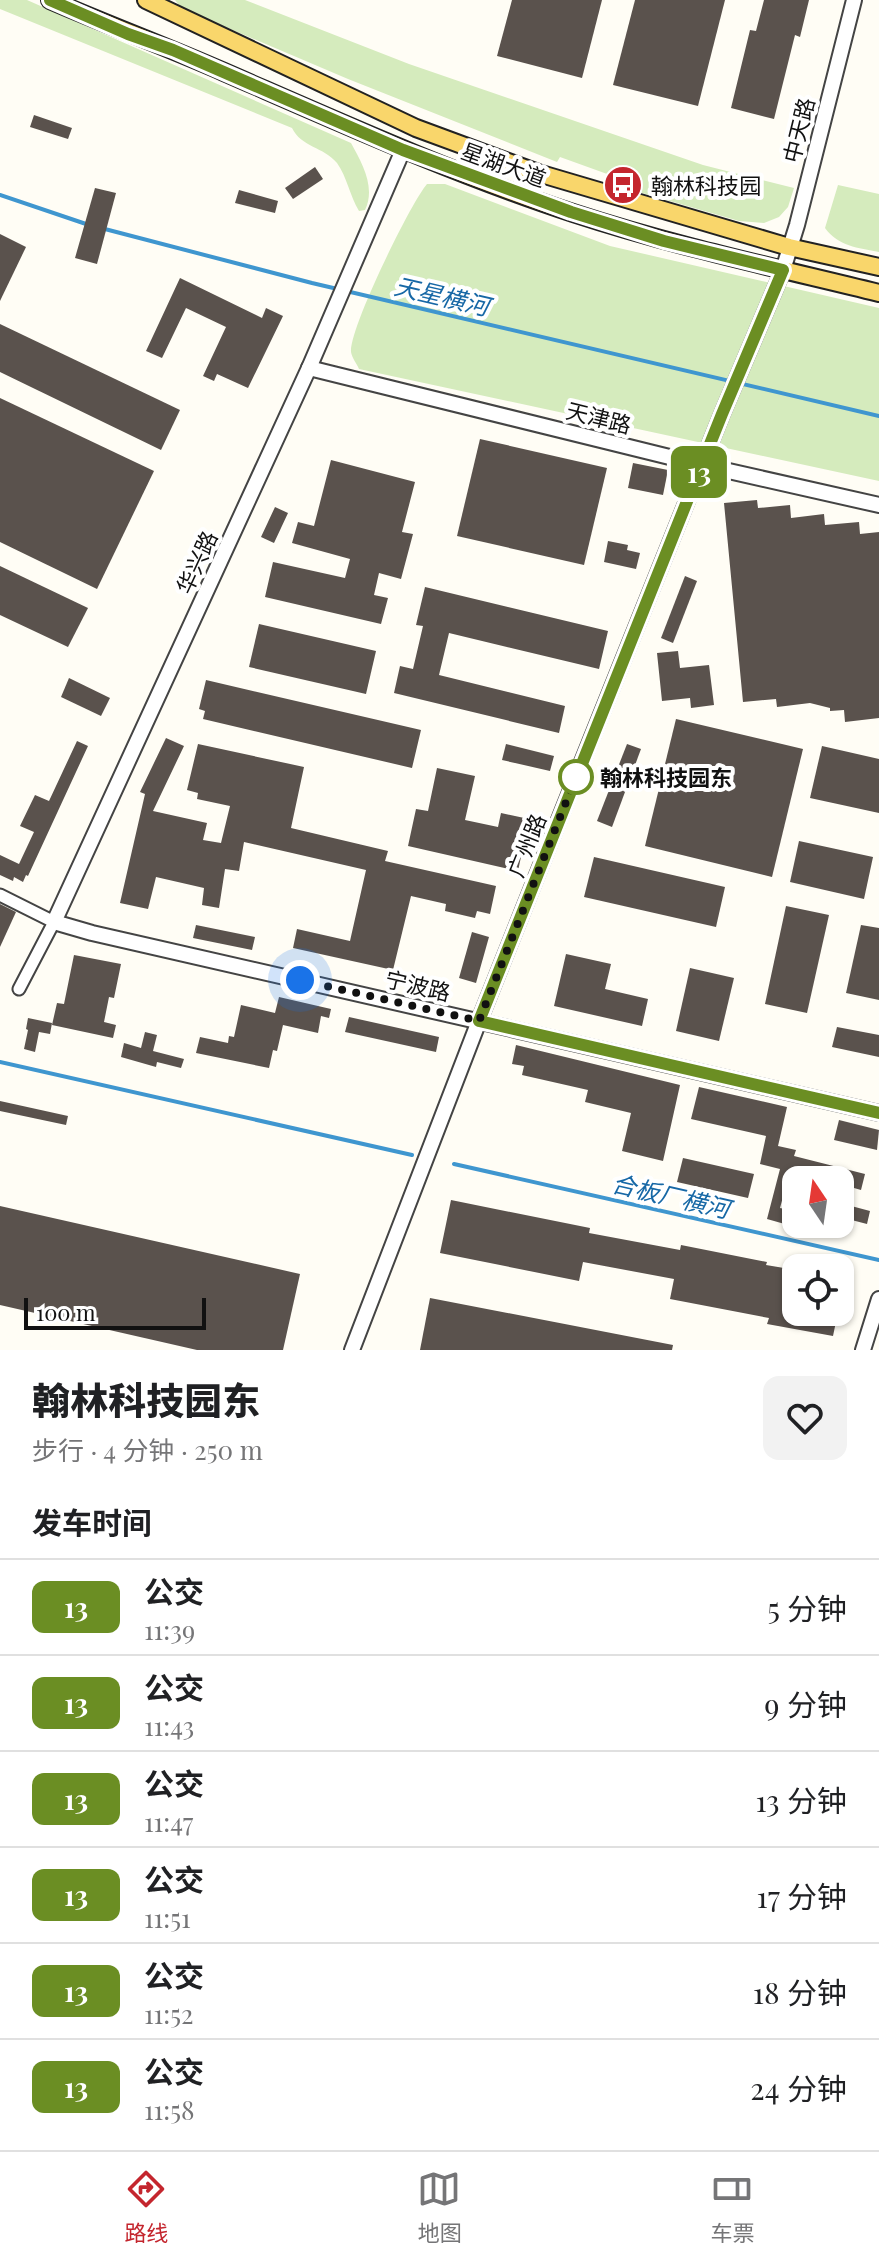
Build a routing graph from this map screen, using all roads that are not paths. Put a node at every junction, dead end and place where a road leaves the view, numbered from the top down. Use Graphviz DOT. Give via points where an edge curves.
graph roads {
  1 [pos="50,0"];
  2 [pos="146,0"];
  3 [pos="854,0"];
  4 [pos="403,150"];
  5 [pos="789,247"];
  6 [pos="879,267"];
  7 [pos="783,270"];
  8 [pos="879,293"];
  9 [pos="309,368"];
  10 [pos="702,465"];
  11 [pos="879,505"];
  12 [pos="0,895"];
  13 [pos="54,922"];
  14 [pos="19,989"];
  15 [pos="479,1021"];
  16 [pos="879,1113"];
  17 [pos="879,1299"];
  18 [pos="352,1350"];
  19 [pos="863,1350"];
  1 -- 4 [label="main road, 星湖大道"];
  2 -- 5 [label="main road, 星湖大道" via="416,128 538,173"];
  3 -- 5 [label="street, 中天路"];
  4 -- 7 [label="main road, 星湖大道" via="584,216"];
  4 -- 9 [label="street, 华兴路"];
  5 -- 6 [label="main road, 星湖大道"];
  5 -- 7 [label="street, 中天路"];
  7 -- 8 [label="main road, 星湖大道"];
  7 -- 10 [label="street, 广州路"];
  9 -- 10 [label="street, 天津路"];
  9 -- 13 [label="street, 华兴路"];
  10 -- 11 [label="street, 天津路"];
  10 -- 15 [label="street, 广州路"];
  12 -- 13 [label="street, 宁波路"];
  13 -- 14 [label="street, 华兴路"];
  13 -- 15 [label="street, 宁波路"];
  15 -- 16 [label="street, 宁波路"];
  15 -- 18 [label="street, 广州路"];
  17 -- 19 [label="street"];
}
